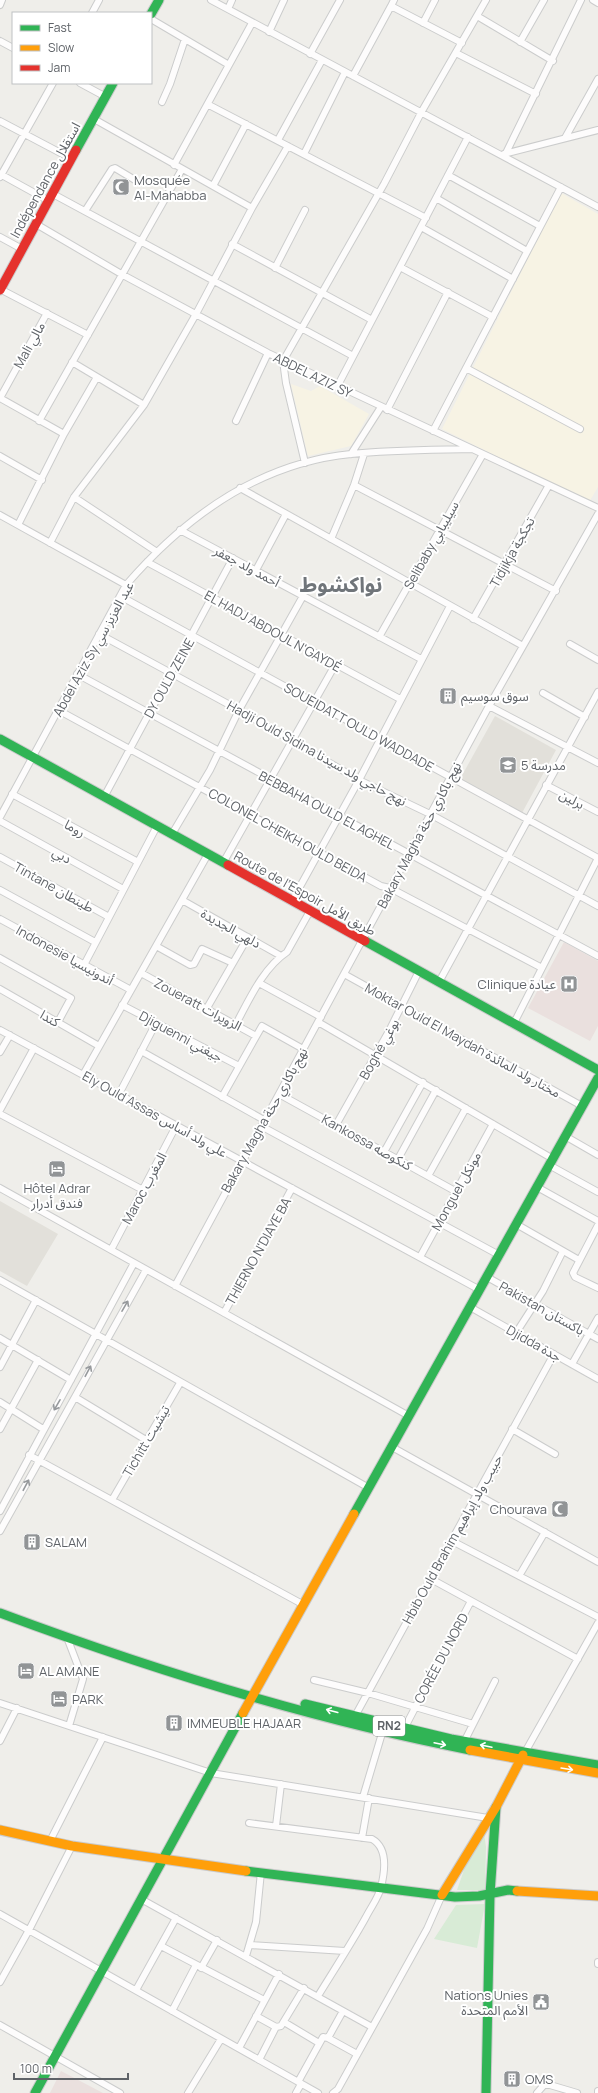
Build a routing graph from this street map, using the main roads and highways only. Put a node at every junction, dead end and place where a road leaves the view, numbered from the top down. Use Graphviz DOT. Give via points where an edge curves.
graph roads {
  1 [pos="159,0"];
  2 [pos="152,12"];
  3 [pos="112,84"];
  4 [pos="0,289"];
  5 [pos="0,739"];
  6 [pos="598,1070"];
  7 [pos="598,1078"];
  8 [pos="0,1607"];
  9 [pos="0,1614"];
  10 [pos="254,1695"];
  11 [pos="522,1757"];
  12 [pos="598,1765"];
  13 [pos="598,1773"];
  14 [pos="496,1807"];
  15 [pos="0,1830"];
  16 [pos="163,1860"];
  17 [pos="490,1894"];
  18 [pos="442,1895"];
  19 [pos="598,1896"];
  20 [pos="35,2093"];
  21 [pos="486,2093"];
  1 -- 2 [label="main road"];
  3 -- 4 [label="main road, Indépendance استقلال"];
  5 -- 6 [label="main road, Route de l’Espoir طريق الأمل"];
  7 -- 10 [label="main road"];
  8 -- 10 [label="main road, RN2" via="139,1658"];
  9 -- 10 [label="main road, RN2" via="138,1664"];
  10 -- 11 [label="main road, RN2" via="383,1729"];
  10 -- 16 [label="main road"];
  11 -- 12 [label="main road, RN2"];
  11 -- 13 [label="main road, RN2, one-way"];
  11 -- 14 [label="main road"];
  14 -- 17 [label="main road"];
  14 -- 18 [label="main road"];
  15 -- 16 [label="main road" via="72,1846"];
  16 -- 18 [label="main road"];
  16 -- 20 [label="main road"];
  17 -- 18 [label="main road" via="466,1897"];
  17 -- 19 [label="main road" via="508,1890"];
  17 -- 21 [label="main road"];
}
